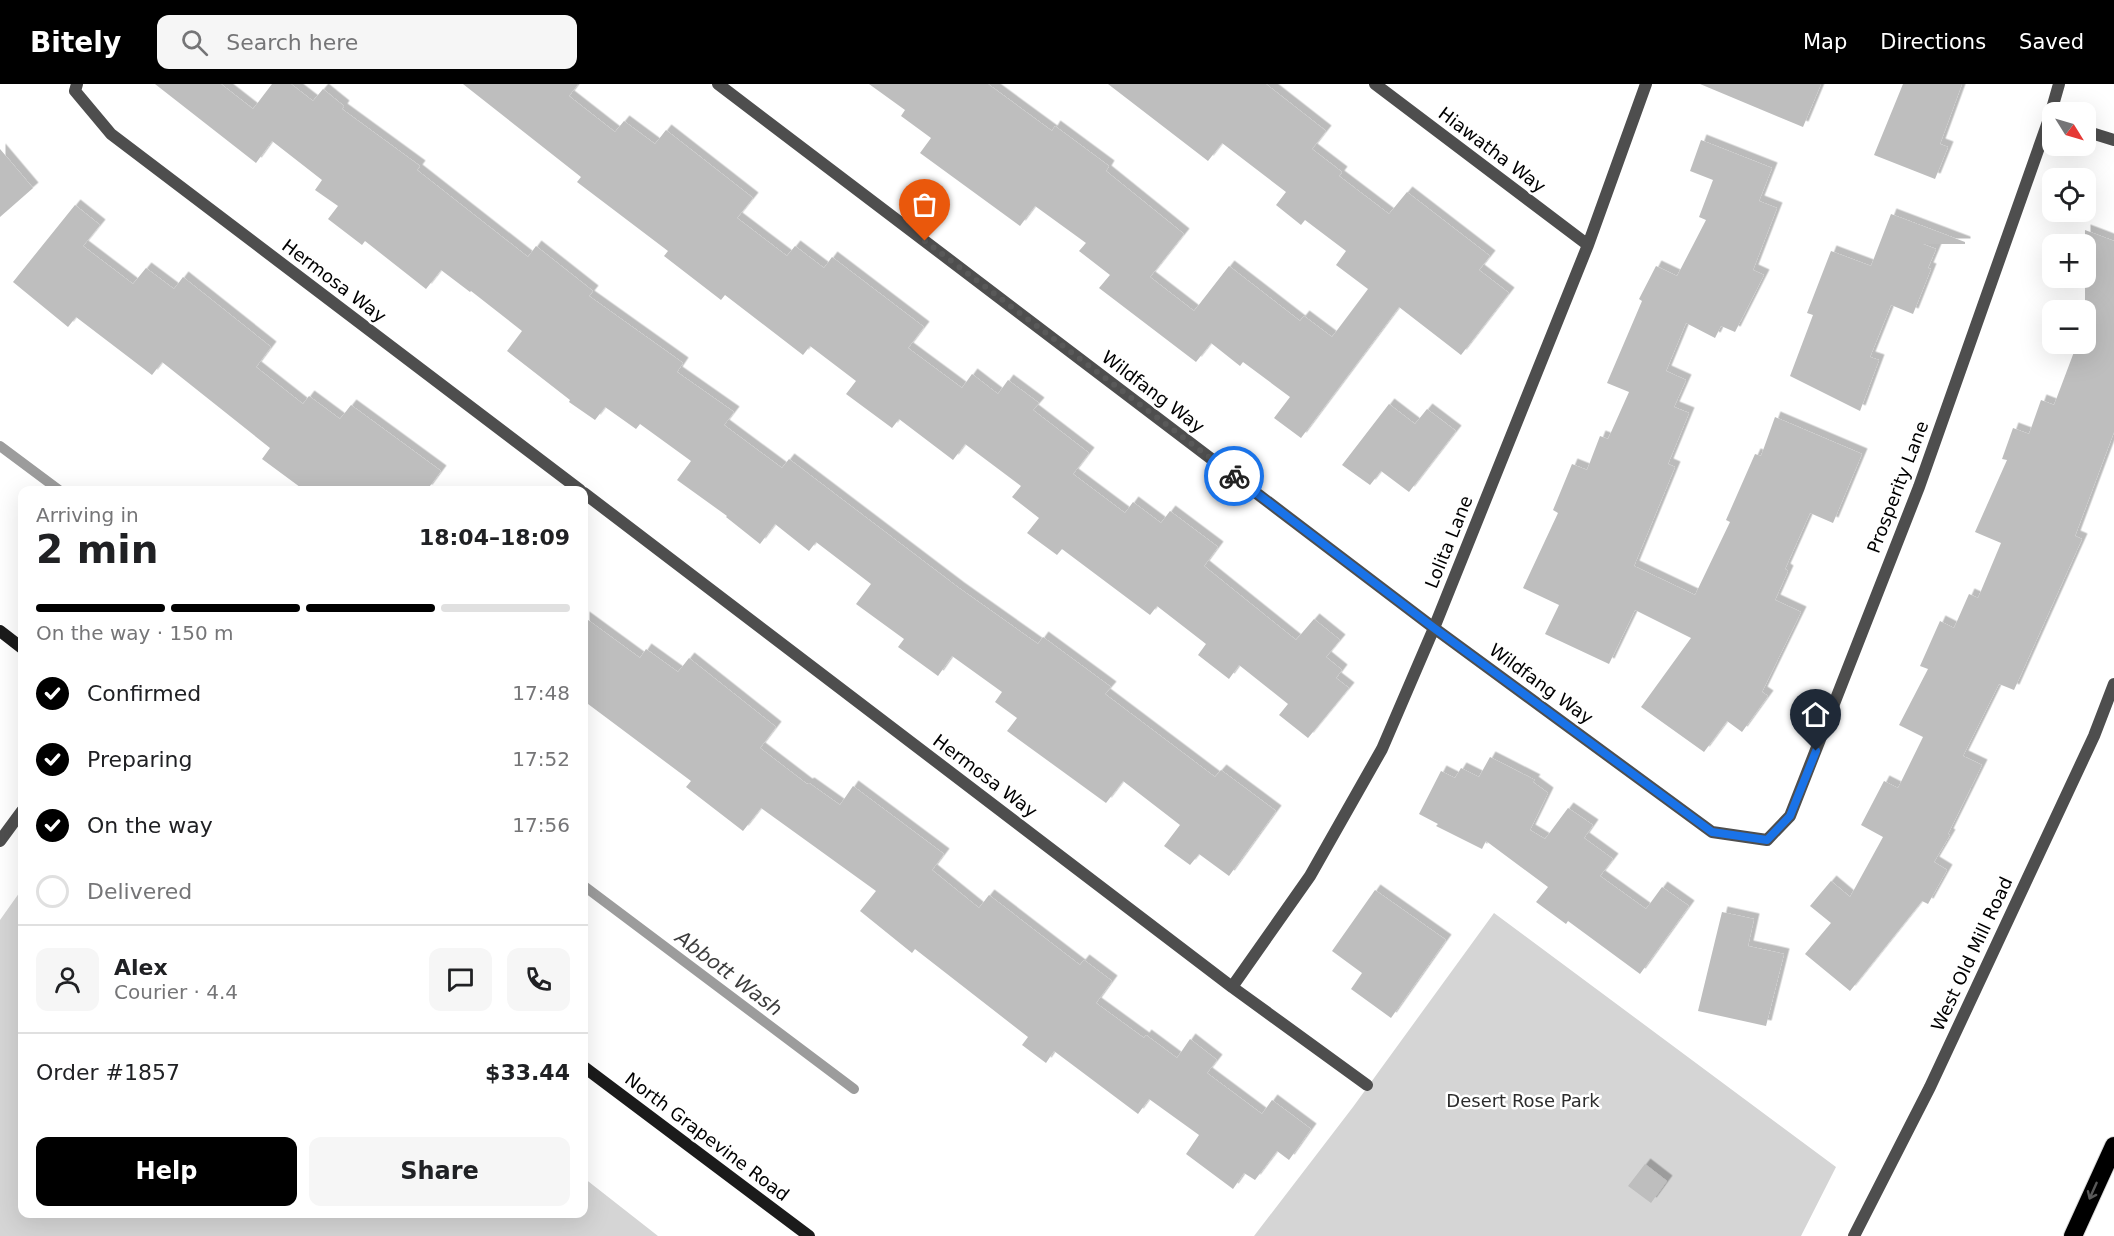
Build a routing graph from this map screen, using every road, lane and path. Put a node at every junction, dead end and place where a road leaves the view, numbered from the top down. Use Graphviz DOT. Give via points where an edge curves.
graph roads {
  1 [pos="718,84"];
  2 [pos="1375,84"];
  3 [pos="1646,84"];
  4 [pos="2059,84"];
  5 [pos="76,87"];
  6 [pos="2054,102"];
  7 [pos="2096,134"];
  8 [pos="2114,140"];
  9 [pos="2042,142"];
  10 [pos="1588,245"];
  11 [pos="574,486"];
  12 [pos="588,497"];
  13 [pos="1434,628"];
  14 [pos="0,631"];
  15 [pos="18,645"];
  16 [pos="2114,684"];
  17 [pos="18,816"];
  18 [pos="1712,832"];
  19 [pos="0,841"];
  20 [pos="1232,987"];
  21 [pos="588,1070"];
  22 [pos="1367,1085"];
  23 [pos="2114,1146"];
  24 [pos="809,1236"];
  25 [pos="1854,1236"];
  26 [pos="2073,1236"];
  1 -- 13 [label="street, Wildfang Way"];
  2 -- 10 [label="street, Hiawatha Way"];
  3 -- 10 [label="street, Lolita Lane"];
  4 -- 6 [label="street, Prosperity Lane"];
  5 -- 11 [label="street, Hermosa Way" via="111,134"];
  7 -- 8 [label="street"];
  9 -- 18 [label="street, Prosperity Lane" via="1919,487 1790,816 1767,840"];
  10 -- 13 [label="street, Lolita Lane"];
  12 -- 20 [label="street, Hermosa Way"];
  13 -- 18 [label="street, Wildfang Way"];
  13 -- 20 [label="street, Lolita Lane" via="1382,749 1310,876"];
  14 -- 15 [label="main road"];
  16 -- 25 [label="street, West Old Mill Road" via="2094,736 1930,1087"];
  17 -- 19 [label="street"];
  20 -- 22 [label="street, Hermosa Way"];
  21 -- 24 [label="main road, North Grapevine Road"];
  23 -- 26 [label="highway, one-way"];
}
